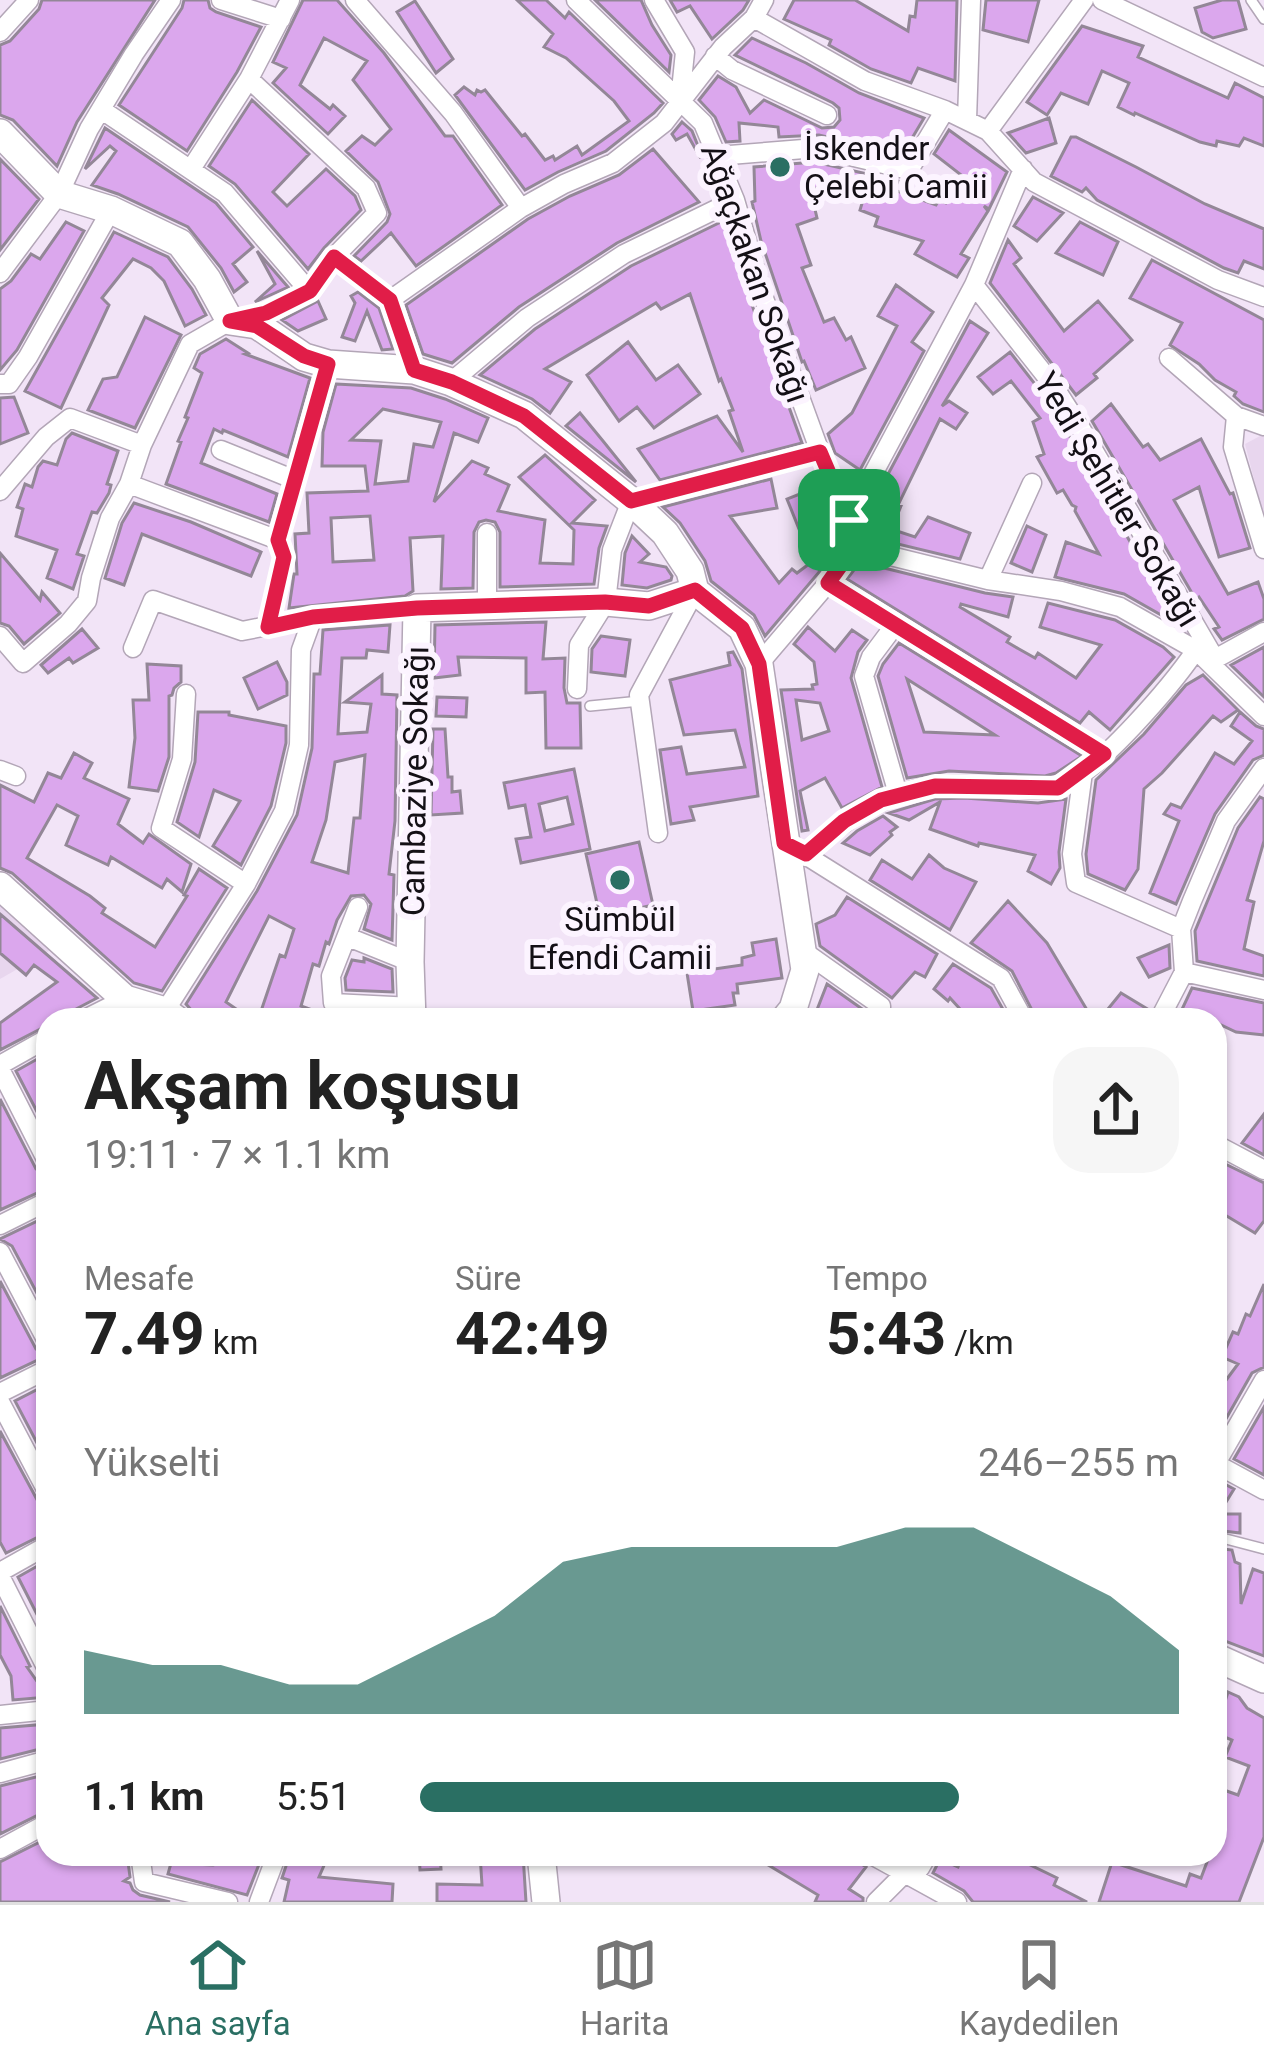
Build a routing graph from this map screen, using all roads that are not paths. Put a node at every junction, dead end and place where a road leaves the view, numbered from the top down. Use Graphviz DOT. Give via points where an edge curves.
graph roads {
  1 [pos="29,0"];
  2 [pos="171,0"];
  3 [pos="220,0"];
  4 [pos="290,0"];
  5 [pos="355,0"];
  6 [pos="576,0"];
  7 [pos="654,0"];
  8 [pos="764,0"];
  9 [pos="971,0"];
  10 [pos="1084,0"];
  11 [pos="1102,0"];
  12 [pos="1252,0"];
  13 [pos="754,18"];
  14 [pos="281,20"];
  15 [pos="1264,20"];
  16 [pos="0,32"];
  17 [pos="716,56"];
  18 [pos="1264,77"];
  19 [pos="249,79"];
  20 [pos="680,100"];
  21 [pos="102,110"];
  22 [pos="946,110"];
  23 [pos="827,115"];
  24 [pos="967,120"];
  25 [pos="988,131"];
  26 [pos="0,134"];
  27 [pos="717,156"];
  28 [pos="191,169"];
  29 [pos="1023,169"];
  30 [pos="59,194"];
  31 [pos="735,200"];
  32 [pos="521,208"];
  33 [pos="111,210"];
  34 [pos="334,257"];
  35 [pos="0,273"];
  36 [pos="974,285"];
  37 [pos="310,291"];
  38 [pos="1264,297"];
  39 [pos="390,300"];
  40 [pos="230,321"];
  41 [pos="1169,358"];
  42 [pos="328,364"];
  43 [pos="414,370"];
  44 [pos="452,382"];
  45 [pos="0,384"];
  46 [pos="1236,416"];
  47 [pos="1264,426"];
  48 [pos="142,445"];
  49 [pos="220,450"];
  50 [pos="820,452"];
  51 [pos="295,480"];
  52 [pos="1032,483"];
  53 [pos="129,484"];
  54 [pos="0,491"];
  55 [pos="631,501"];
  56 [pos="849,520"];
  57 [pos="487,533"];
  58 [pos="278,540"];
  59 [pos="854,547"];
  60 [pos="1264,549"];
  61 [pos="988,580"];
  62 [pos="828,583"];
  63 [pos="695,590"];
  64 [pos="605,602"];
  65 [pos="487,605"];
  66 [pos="417,608"];
  67 [pos="313,617"];
  68 [pos="896,625"];
  69 [pos="268,627"];
  70 [pos="1264,632"];
  71 [pos="0,636"];
  72 [pos="133,648"];
  73 [pos="1196,650"];
  74 [pos="1215,658"];
  75 [pos="759,664"];
  76 [pos="577,689"];
  77 [pos="186,694"];
  78 [pos="639,698"];
  79 [pos="590,706"];
  80 [pos="1264,716"];
  81 [pos="1104,754"];
  82 [pos="1264,768"];
  83 [pos="1083,772"];
  84 [pos="898,794"];
  85 [pos="658,833"];
  86 [pos="795,849"];
  87 [pos="246,884"];
  88 [pos="0,886"];
  89 [pos="358,907"];
  90 [pos="1181,929"];
  91 [pos="348,937"];
  92 [pos="800,948"];
  93 [pos="410,962"];
  94 [pos="1184,972"];
  95 [pos="1264,990"];
  96 [pos="124,999"];
  97 [pos="106,1008"];
  98 [pos="149,1008"];
  99 [pos="176,1008"];
  100 [pos="369,1008"];
  101 [pos="412,1008"];
  102 [pos="794,1008"];
  103 [pos="880,1008"];
  104 [pos="1017,1008"];
  105 [pos="1166,1008"];
  106 [pos="36,1045"];
  107 [pos="0,1067"];
  108 [pos="36,1139"];
  109 [pos="1227,1150"];
  110 [pos="1264,1170"];
  111 [pos="36,1207"];
  112 [pos="0,1225"];
  113 [pos="0,1252"];
  114 [pos="36,1320"];
  115 [pos="36,1375"];
  116 [pos="1264,1380"];
  117 [pos="0,1393"];
  118 [pos="0,1402"];
  119 [pos="1227,1443"];
  120 [pos="36,1470"];
  121 [pos="1227,1470"];
  122 [pos="1264,1490"];
  123 [pos="1227,1539"];
  124 [pos="1264,1549"];
  125 [pos="36,1552"];
  126 [pos="0,1574"];
  127 [pos="36,1648"];
  128 [pos="1227,1663"];
  129 [pos="1264,1679"];
  130 [pos="36,1711"];
  131 [pos="0,1715"];
  132 [pos="36,1763"];
  133 [pos="0,1773"];
  134 [pos="36,1830"];
  135 [pos="0,1850"];
  136 [pos="142,1866"];
  137 [pos="272,1866"];
  138 [pos="542,1866"];
  139 [pos="890,1866"];
  140 [pos="921,1866"];
  141 [pos="904,1874"];
  142 [pos="145,1882"];
  143 [pos="133,1902"];
  144 [pos="228,1902"];
  145 [pos="259,1902"];
  146 [pos="546,1902"];
  147 [pos="876,1902"];
  148 [pos="957,1902"];
  1 -- 16 [label="street"];
  2 -- 21 [label="street"];
  3 -- 14 [label="street"];
  4 -- 14 [label="street"];
  5 -- 32 [label="street" via="453,113"];
  6 -- 20 [label="street, Ağaçkakan Sokağı"];
  7 -- 20 [label="street" via="686,52"];
  8 -- 13 [label="street"];
  9 -- 24 [label="street"];
  10 -- 25 [label="street"];
  11 -- 18 [label="street"];
  12 -- 15 [label="lane"];
  13 -- 17 [label="street"];
  13 -- 22 [label="street" via="866,81"];
  14 -- 19 [label="street"];
  17 -- 20 [label="street"];
  17 -- 23 [label="street"];
  19 -- 28 [label="street"];
  19 -- 34 [label="street" via="366,188 377,213"];
  20 -- 27 [label="street, Ağaçkakan Sokağı"];
  20 -- 32 [label="street" via="613,163"];
  21 -- 28 [label="street"];
  21 -- 30 [label="street"];
  22 -- 24 [label="street"];
  22 -- 27 [label="street" via="909,170 816,148"];
  24 -- 25 [label="street"];
  25 -- 29 [label="street"];
  26 -- 30 [label="street"];
  27 -- 31 [label="street, Ağaçkakan Sokağı"];
  28 -- 37 [label="street" via="225,193"];
  29 -- 36 [label="street"];
  29 -- 38 [label="street" via="1218,280"];
  30 -- 33 [label="street"];
  30 -- 35 [label="street"];
  31 -- 44 [label="street" via="624,254 527,318"];
  31 -- 50 [label="street, Ağaçkakan Sokağı"];
  32 -- 39 [label="street"];
  33 -- 40 [label="street" via="180,243"];
  33 -- 45 [label="street" via="28,357 9,384"];
  34 -- 37 [label="street"];
  34 -- 39 [label="street"];
  36 -- 56 [label="street"];
  36 -- 74 [label="street, Yedi Şehitler Sokağı" via="1053,385"];
  37 -- 40 [label="street"];
  39 -- 43 [label="street"];
  40 -- 42 [label="street" via="257,326"];
  40 -- 48 [label="street" via="190,344"];
  41 -- 46 [label="street"];
  42 -- 43 [label="street"];
  42 -- 51 [label="street"];
  43 -- 44 [label="street"];
  44 -- 55 [label="street" via="524,416"];
  46 -- 47 [label="street"];
  46 -- 60 [label="street" via="1233,447"];
  48 -- 53 [label="street"];
  48 -- 54 [label="street" via="70,418"];
  49 -- 51 [label="street"];
  50 -- 55 [label="street"];
  50 -- 56 [label="street, Ağaçkakan Sokağı"];
  51 -- 58 [label="street"];
  52 -- 61 [label="street"];
  53 -- 58 [label="street"];
  53 -- 71 [label="street" via="110,518 87,601 68,624 23,663"];
  55 -- 63 [label="street" via="665,533"];
  55 -- 64 [label="street" via="612,550"];
  56 -- 59 [label="street, Ağaçkakan Sokağı"];
  57 -- 65 [label="street"];
  58 -- 69 [label="street" via="284,557"];
  59 -- 61 [label="street"];
  59 -- 62 [label="street"];
  61 -- 73 [label="street" via="1120,607"];
  62 -- 68 [label="street"];
  62 -- 75 [label="street"];
  63 -- 64 [label="street, Cambaziye Sokağı" via="649,606"];
  63 -- 75 [label="street" via="742,628"];
  63 -- 78 [label="street"];
  64 -- 65 [label="street, Cambaziye Sokağı"];
  64 -- 76 [label="street" via="579,646"];
  65 -- 66 [label="street, Cambaziye Sokağı"];
  66 -- 67 [label="street"];
  66 -- 93 [label="street, Cambaziye Sokağı"];
  67 -- 69 [label="street"];
  67 -- 87 [label="street" via="301,650 299,745 284,811"];
  68 -- 81 [label="street"];
  68 -- 84 [label="street" via="864,676"];
  69 -- 72 [label="street" via="242,632 153,600"];
  70 -- 74 [label="street"];
  73 -- 74 [label="street"];
  73 -- 80 [label="street"];
  73 -- 81 [label="street"];
  75 -- 86 [label="street"];
  77 -- 87 [label="street" via="182,759 161,828"];
  78 -- 79 [label="lane"];
  78 -- 85 [label="street"];
  81 -- 83 [label="street"];
  82 -- 90 [label="street" via="1226,821"];
  83 -- 84 [label="street" via="1058,788 935,786"];
  83 -- 90 [label="street" via="1076,883"];
  84 -- 86 [label="street"];
  86 -- 92 [label="street"];
  86 -- 104 [label="street" via="1001,978"];
  87 -- 99 [label="street"];
  88 -- 96 [label="street"];
  89 -- 91 [label="street"];
  90 -- 94 [label="street"];
  91 -- 93 [label="street"];
  91 -- 100 [label="street" via="331,976 334,1003"];
  92 -- 102 [label="street" via="805,970"];
  92 -- 103 [label="street"];
  93 -- 101 [label="street, Cambaziye Sokağı"];
  94 -- 95 [label="street"];
  94 -- 105 [label="street"];
  96 -- 97 [label="street"];
  96 -- 98 [label="street"];
  106 -- 107 [label="street"];
  107 -- 108 [label="street"];
  109 -- 110 [label="street"];
  111 -- 112 [label="street"];
  113 -- 114 [label="street"];
  115 -- 117 [label="street"];
  116 -- 119 [label="street"];
  118 -- 120 [label="street"];
  121 -- 122 [label="street"];
  123 -- 124 [label="lane"];
  125 -- 126 [label="street"];
  126 -- 127 [label="street"];
  128 -- 129 [label="street"];
  130 -- 131 [label="street"];
  132 -- 133 [label="street"];
  134 -- 135 [label="street"];
  136 -- 142 [label="street"];
  137 -- 145 [label="street"];
  138 -- 146 [label="street"];
  139 -- 141 [label="street"];
  140 -- 141 [label="street"];
  141 -- 147 [label="street"];
  141 -- 148 [label="street"];
  142 -- 143 [label="street"];
  142 -- 144 [label="street"];
}
